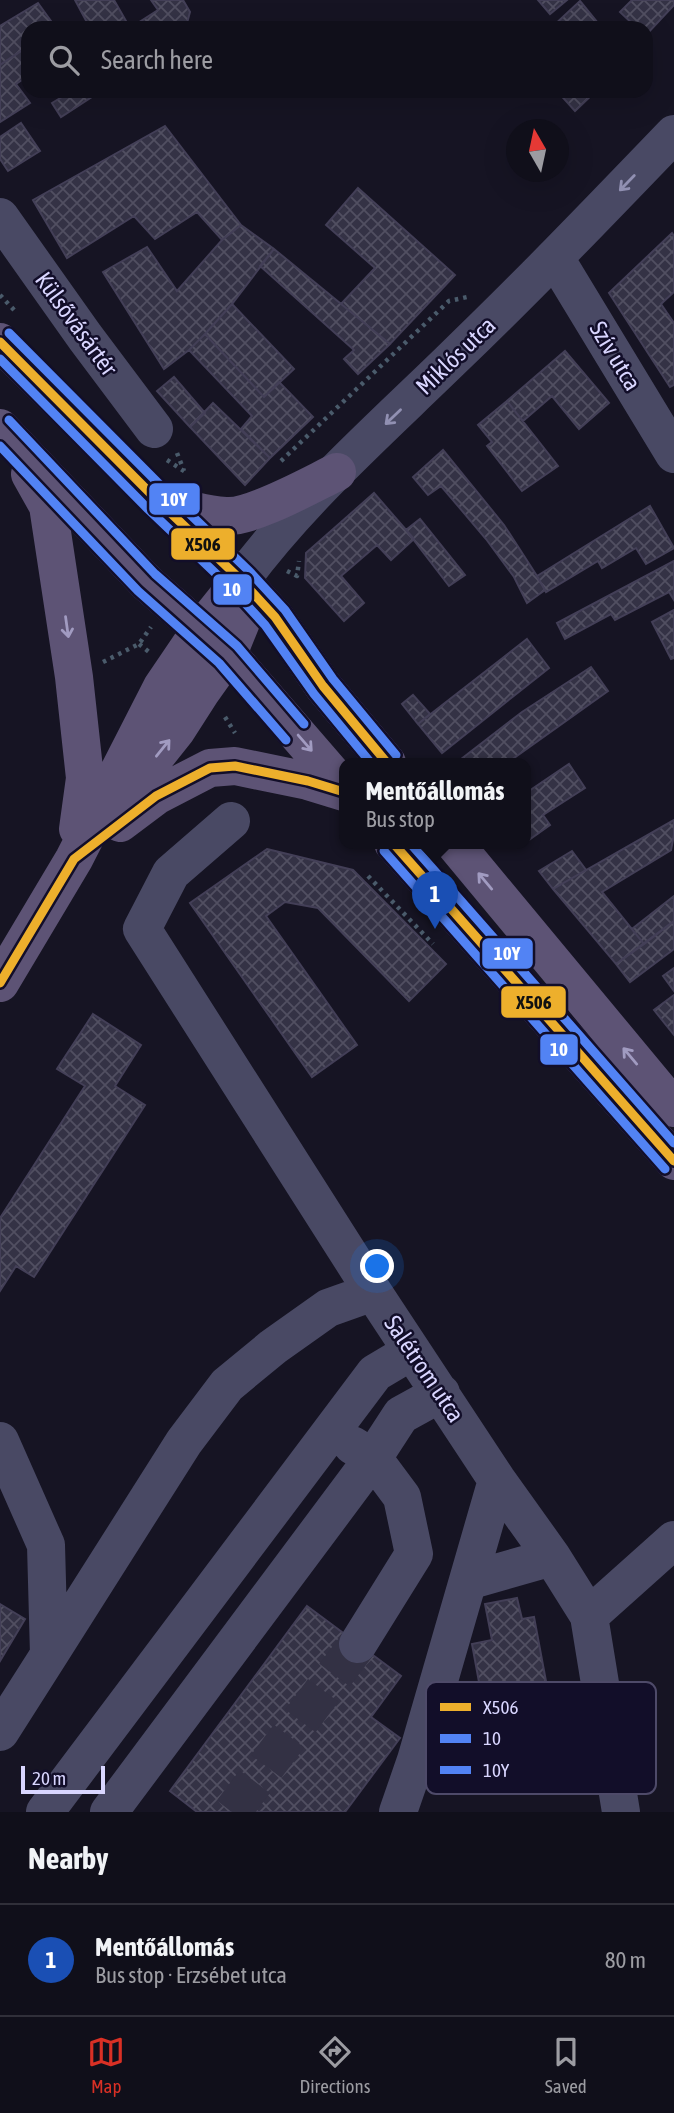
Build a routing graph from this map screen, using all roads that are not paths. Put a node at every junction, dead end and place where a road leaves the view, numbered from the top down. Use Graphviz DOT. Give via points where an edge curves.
graph roads {
  1 [pos="674,134"];
  2 [pos="0,217"];
  3 [pos="555,258"];
  4 [pos="0,342"];
  5 [pos="154,429"];
  6 [pos="3,432"];
  7 [pos="674,454"];
  8 [pos="337,472"];
  9 [pos="157,500"];
  10 [pos="241,580"];
  11 [pos="214,643"];
  12 [pos="323,687"];
  13 [pos="383,758"];
  14 [pos="339,784"];
  15 [pos="339,789"];
  16 [pos="230,821"];
  17 [pos="398,849"];
  18 [pos="459,849"];
  19 [pos="74,859"];
  20 [pos="0,983"];
  21 [pos="674,1108"];
  22 [pos="674,1161"];
  23 [pos="373,1292"];
  24 [pos="412,1351"];
  25 [pos="440,1393"];
  26 [pos="329,1431"];
  27 [pos="0,1441"];
  28 [pos="373,1458"];
  29 [pos="498,1480"];
  30 [pos="674,1540"];
  31 [pos="552,1557"];
  32 [pos="468,1581"];
  33 [pos="589,1616"];
  34 [pos="358,1644"];
  35 [pos="49,1655"];
  36 [pos="439,1682"];
  37 [pos="600,1682"];
  38 [pos="426,1726"];
  39 [pos="0,1732"];
  40 [pos="618,1794"];
  41 [pos="45,1812"];
  42 [pos="109,1812"];
  43 [pos="398,1812"];
  44 [pos="621,1812"];
  1 -- 3 [label="street, Miklós utca, one-way"];
  2 -- 5 [label="street, Külsővásártér"];
  3 -- 7 [label="street, Szív utca"];
  3 -- 8 [label="street, Miklós utca, one-way"];
  4 -- 9 [label="main road"];
  6 -- 11 [label="main road" via="147,583"];
  6 -- 19 [label="main road, one-way" via="48,506 57,560 85,778"];
  8 -- 9 [label="main road" via="266,506 229,517"];
  8 -- 10 [label="street, Miklós utca"];
  9 -- 10 [label="main road"];
  10 -- 11 [label="main road" via="243,617"];
  10 -- 12 [label="main road" via="275,617"];
  11 -- 12 [label="main road" via="270,656"];
  11 -- 14 [label="main road, one-way"];
  19 -- 11 [label="main road, one-way" via="176,731 201,692"];
  11 -- 19 [label="main road" via="162,687"];
  12 -- 13 [label="main road"];
  15 -- 19 [label="main road" via="235,766 210,768 156,796"];
  16 -- 23 [label="street, Salétrom utca" via="171,873 142,929"];
  17 -- 22 [label="main road"];
  21 -- 18 [label="main road, one-way"];
  19 -- 20 [label="main road"];
  23 -- 24 [label="street, Salétrom utca"];
  23 -- 35 [label="street" via="328,1308 227,1385 184,1442"];
  24 -- 25 [label="street, Salétrom utca"];
  24 -- 26 [label="street" via="375,1373"];
  25 -- 28 [label="street" via="401,1415"];
  25 -- 29 [label="street, Salétrom utca"];
  26 -- 28 [label="street"];
  26 -- 41 [label="street"];
  27 -- 35 [label="street" via="46,1545"];
  28 -- 34 [label="street" via="402,1497 414,1554"];
  28 -- 42 [label="street"];
  29 -- 31 [label="street, Salétrom utca"];
  29 -- 32 [label="street"];
  30 -- 33 [label="street"];
  31 -- 32 [label="street"];
  31 -- 33 [label="street, Salétrom utca"];
  32 -- 36 [label="street"];
  33 -- 37 [label="street, Salétrom utca"];
  35 -- 39 [label="street"];
  38 -- 43 [label="street"];
  40 -- 44 [label="street, Salétrom utca"];
}
